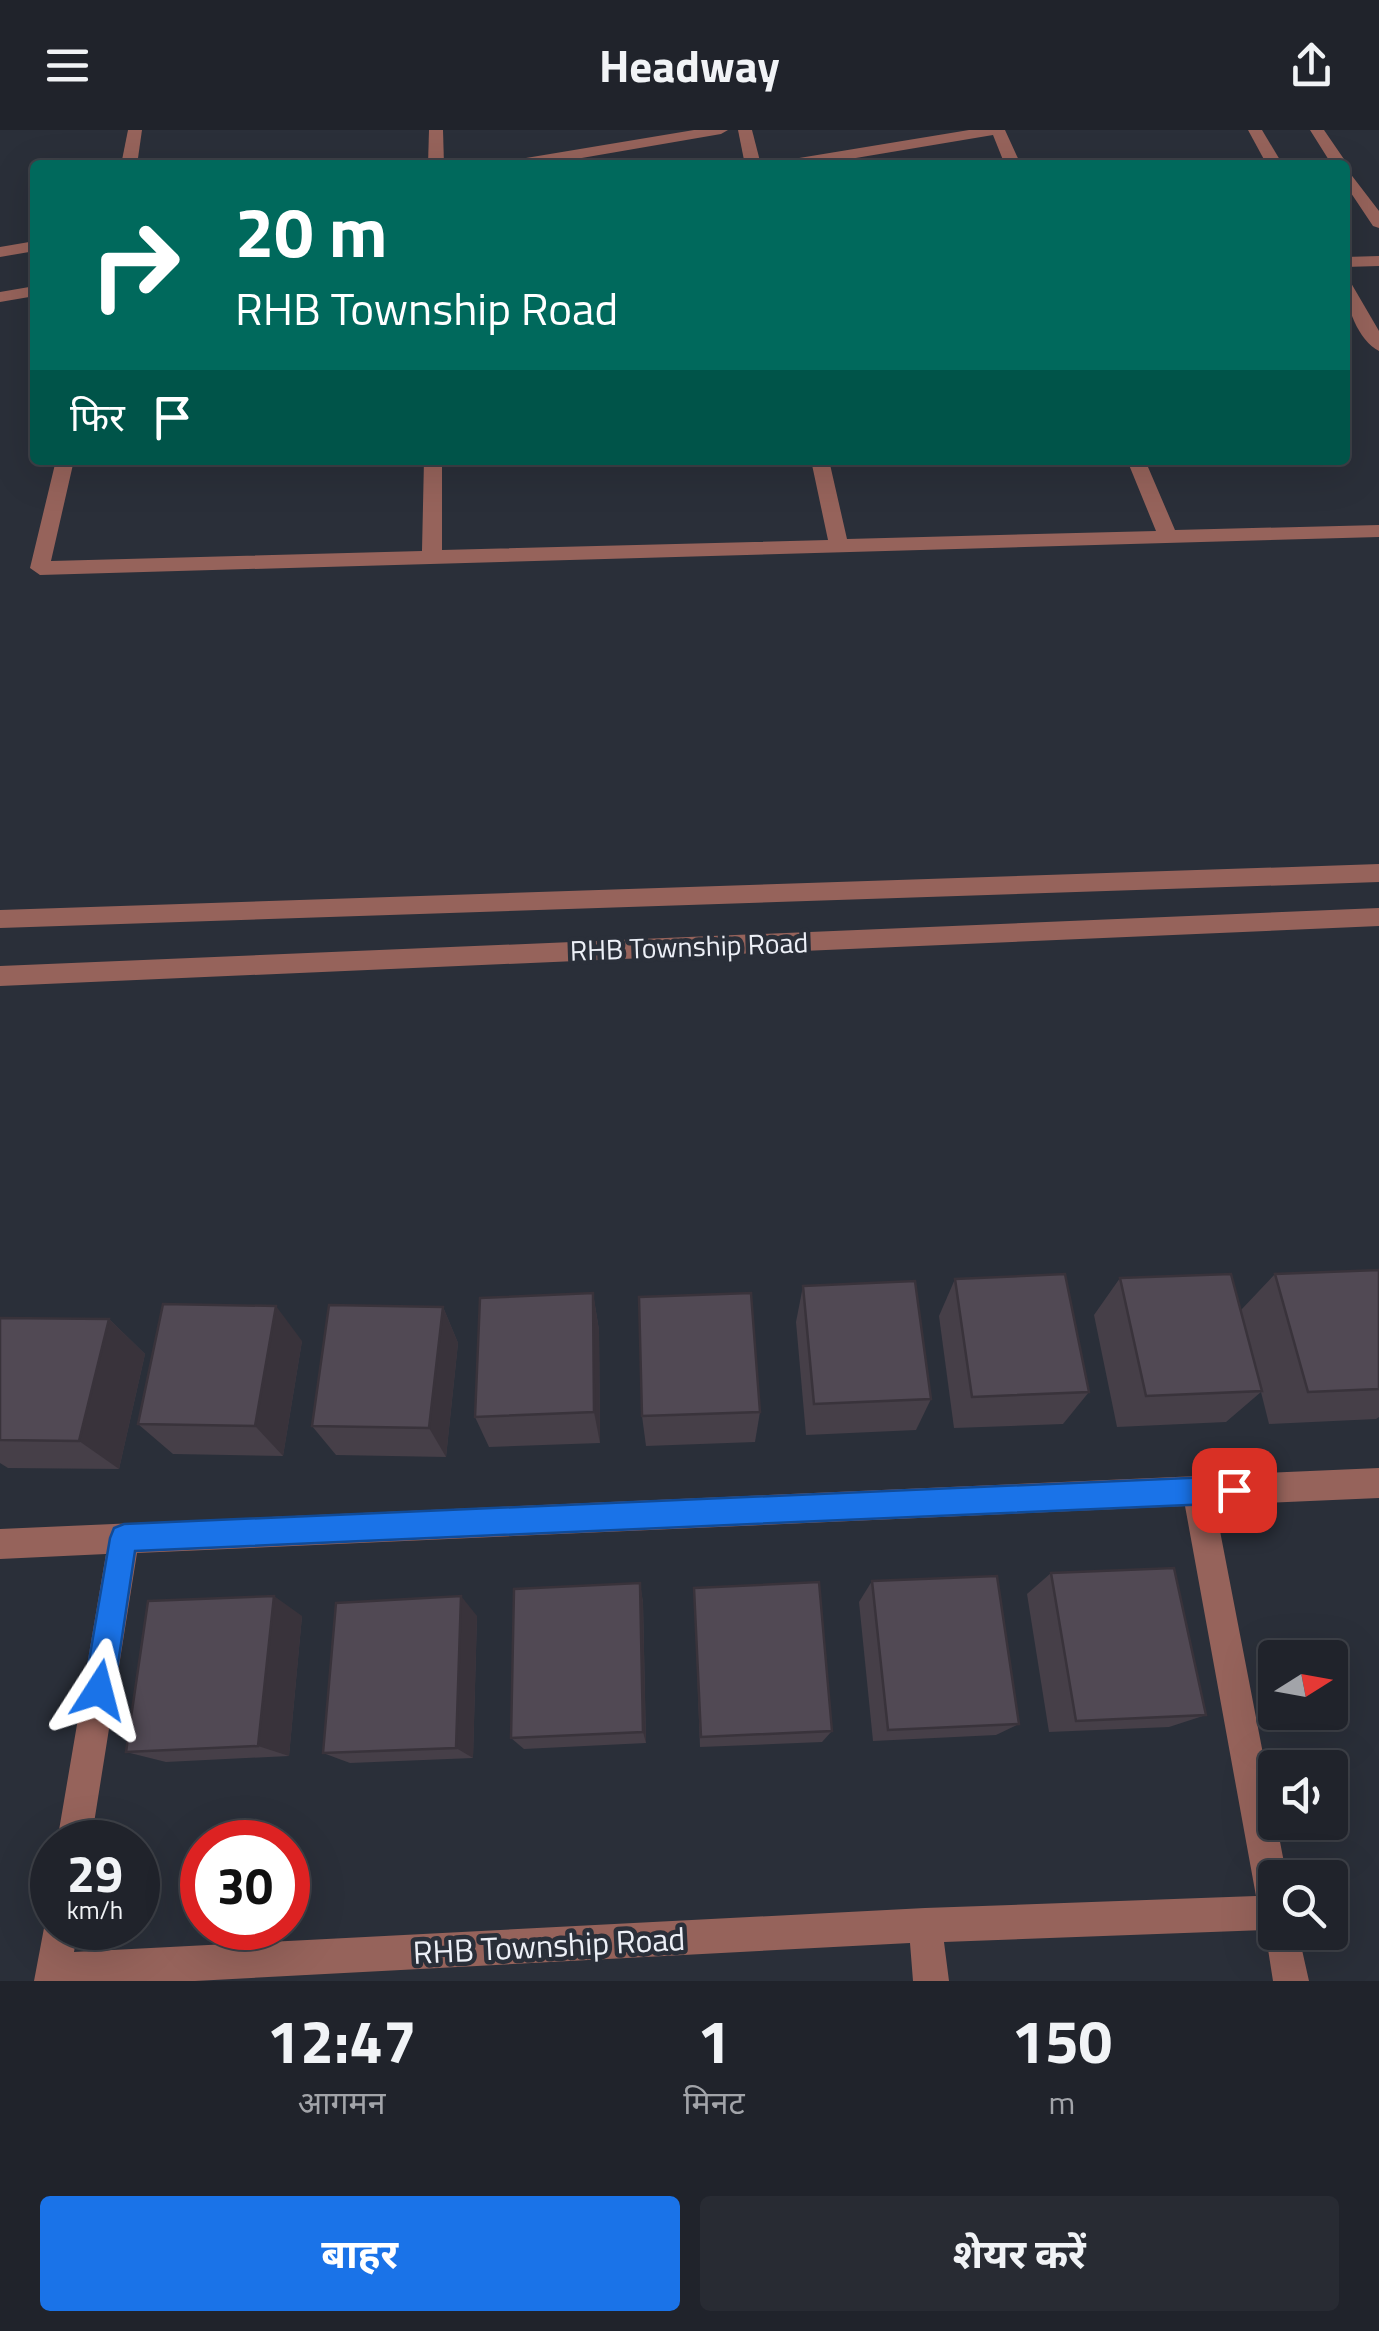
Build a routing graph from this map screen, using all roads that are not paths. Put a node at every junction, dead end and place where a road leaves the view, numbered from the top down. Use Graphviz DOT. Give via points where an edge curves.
graph roads {
  1 [pos="135,130"];
  2 [pos="436,130"];
  3 [pos="722,130"];
  4 [pos="745,130"];
  5 [pos="997,130"];
  6 [pos="1254,130"];
  7 [pos="1317,130"];
  8 [pos="130,160"];
  9 [pos="436,160"];
  10 [pos="544,160"];
  11 [pos="751,160"];
  12 [pos="817,160"];
  13 [pos="1011,160"];
  14 [pos="1272,160"];
  15 [pos="1337,160"];
  16 [pos="1350,180"];
  17 [pos="1379,223"];
  18 [pos="30,247"];
  19 [pos="0,252"];
  20 [pos="1379,261"];
  21 [pos="1350,262"];
  22 [pos="30,292"];
  23 [pos="0,296"];
  24 [pos="1350,296"];
  25 [pos="1379,346"];
  26 [pos="64,465"];
  27 [pos="433,465"];
  28 [pos="821,465"];
  29 [pos="1138,465"];
  30 [pos="1379,531"];
  31 [pos="1168,535"];
  32 [pos="839,545"];
  33 [pos="432,556"];
  34 [pos="1379,874"];
  35 [pos="1379,917"];
  36 [pos="0,919"];
  37 [pos="0,976"];
  38 [pos="1379,1483"];
  39 [pos="1197,1491"];
  40 [pos="124,1538"];
  41 [pos="0,1544"];
  42 [pos="78,1820"];
  43 [pos="1266,1860"];
  44 [pos="1258,1909"];
  45 [pos="925,1926"];
  46 [pos="57,1950"];
  47 [pos="1285,1950"];
  48 [pos="53,1976"];
  49 [pos="931,1981"];
  50 [pos="1292,1981"];
  1 -- 8 [label="street"];
  2 -- 9 [label="street"];
  3 -- 10 [label="street"];
  4 -- 11 [label="street"];
  5 -- 12 [label="street"];
  5 -- 13 [label="street"];
  6 -- 14 [label="street"];
  7 -- 15 [label="street"];
  16 -- 17 [label="street"];
  18 -- 19 [label="street"];
  20 -- 21 [label="street"];
  22 -- 23 [label="street"];
  24 -- 25 [label="street"];
  26 -- 33 [label="street" via="40,568"];
  27 -- 33 [label="street"];
  28 -- 32 [label="street"];
  29 -- 31 [label="street"];
  30 -- 31 [label="street"];
  31 -- 32 [label="street"];
  32 -- 33 [label="street"];
  34 -- 36 [label="street"];
  35 -- 37 [label="street, RHB Township Road"];
  38 -- 39 [label="street"];
  39 -- 40 [label="street"];
  39 -- 43 [label="street, RHB Township Road"];
  40 -- 41 [label="street"];
  40 -- 42 [label="street"];
  44 -- 45 [label="street, RHB Township Road"];
  45 -- 48 [label="street, RHB Township Road"];
  45 -- 49 [label="street"];
  46 -- 48 [label="street, RHB Township Road"];
  47 -- 50 [label="street"];
}
